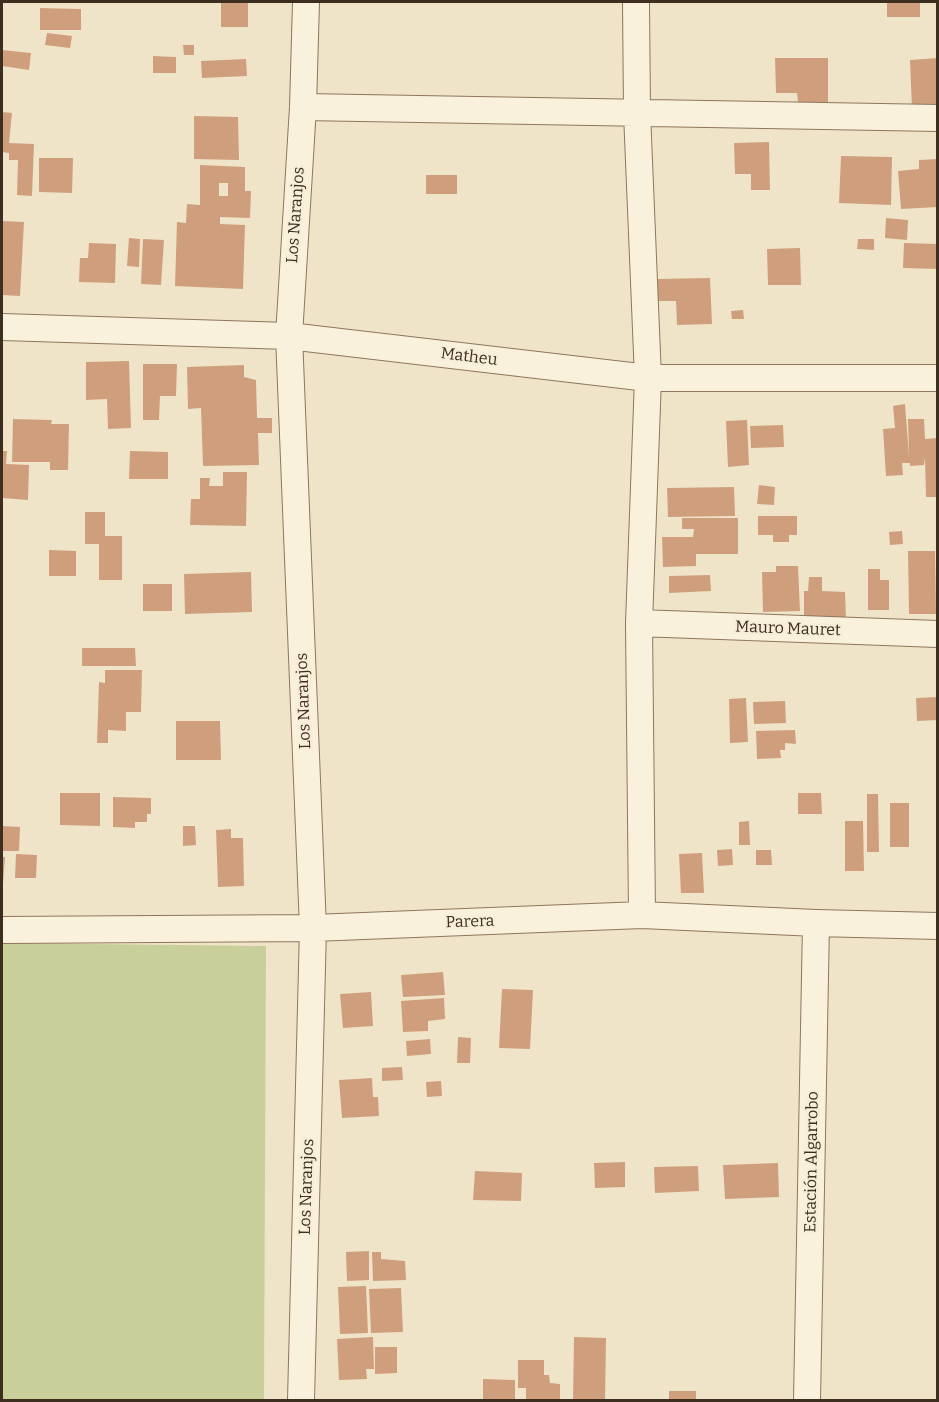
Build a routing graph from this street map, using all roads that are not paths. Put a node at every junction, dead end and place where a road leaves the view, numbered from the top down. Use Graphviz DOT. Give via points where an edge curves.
graph roads {
  1 [pos="306,2"];
  2 [pos="636,2"];
  3 [pos="303,107"];
  4 [pos="637,113"];
  5 [pos="938,118"];
  6 [pos="2,327"];
  7 [pos="289,336"];
  8 [pos="648,378"];
  9 [pos="938,378"];
  10 [pos="639,624"];
  11 [pos="938,634"];
  12 [pos="642,915"];
  13 [pos="816,923"];
  14 [pos="938,926"];
  15 [pos="313,928"];
  16 [pos="2,930"];
  17 [pos="301,1401"];
  18 [pos="807,1401"];
  1 -- 3 [label="street, Los Naranjos"];
  2 -- 4 [label="street"];
  3 -- 4 [label="street"];
  3 -- 7 [label="street, Los Naranjos"];
  4 -- 5 [label="street"];
  4 -- 8 [label="street"];
  6 -- 7 [label="street, Matheu"];
  7 -- 8 [label="street, Matheu"];
  7 -- 15 [label="street, Los Naranjos"];
  8 -- 9 [label="street, Matheu"];
  8 -- 10 [label="street"];
  10 -- 11 [label="street, Mauro Mauret"];
  10 -- 12 [label="street"];
  12 -- 13 [label="street, Parera"];
  12 -- 15 [label="street, Parera"];
  13 -- 14 [label="street, Parera"];
  13 -- 18 [label="street, Estación Algarrobo"];
  15 -- 16 [label="street, Parera"];
  15 -- 17 [label="street, Los Naranjos"];
}
